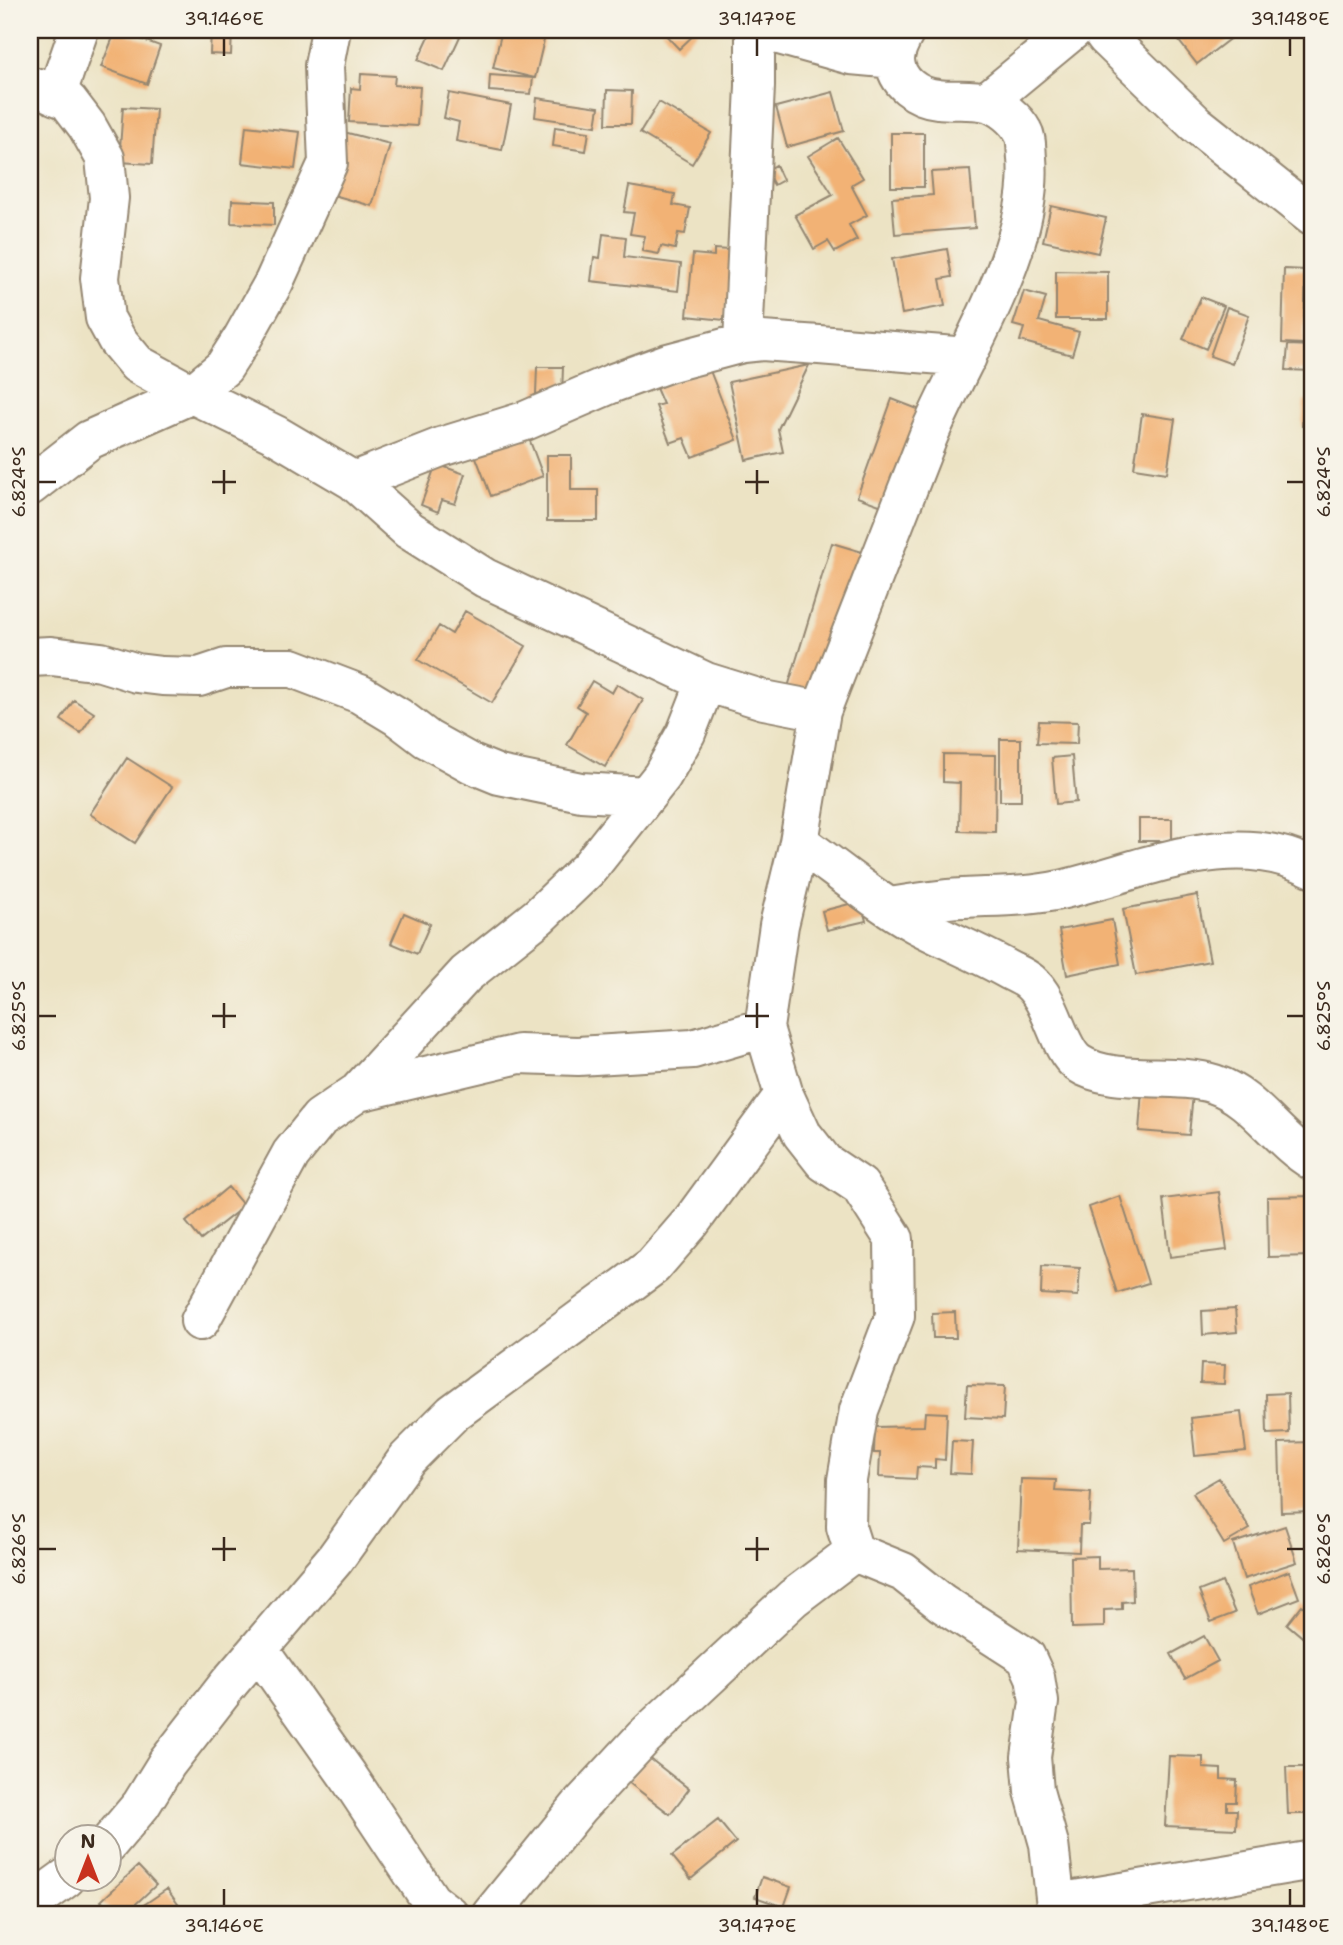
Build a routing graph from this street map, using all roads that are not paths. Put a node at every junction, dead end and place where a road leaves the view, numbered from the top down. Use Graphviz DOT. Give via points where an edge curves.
graph roads {
  1 [pos="79,30"];
  2 [pos="331,30"];
  3 [pos="755,30"];
  4 [pos="761,30"];
  5 [pos="1073,30"];
  6 [pos="1101,30"];
  7 [pos="900,44"];
  8 [pos="43,92"];
  9 [pos="986,102"];
  10 [pos="1313,217"];
  11 [pos="743,344"];
  12 [pos="967,357"];
  13 [pos="192,394"];
  14 [pos="354,481"];
  15 [pos="30,486"];
  16 [pos="30,657"];
  17 [pos="706,682"];
  18 [pos="821,711"];
  19 [pos="646,796"];
  20 [pos="799,842"];
  21 [pos="1313,868"];
  22 [pos="890,907"];
  23 [pos="764,1028"];
  24 [pos="358,1093"];
  25 [pos="784,1095"];
  26 [pos="1313,1161"];
  27 [pos="200,1321"];
  28 [pos="854,1552"];
  29 [pos="258,1649"];
  30 [pos="122,1827"];
  31 [pos="1313,1860"];
  32 [pos="52,1888"];
  33 [pos="30,1904"];
  34 [pos="1057,1909"];
  35 [pos="449,1915"];
  36 [pos="491,1915"];
  1 -- 8 [label="street"];
  2 -- 13 [label="street" via="324,66 328,163 243,339 224,367"];
  3 -- 11 [label="street"];
  4 -- 7 [label="street" via="851,55"];
  5 -- 9 [label="street"];
  6 -- 10 [label="street" via="1196,124"];
  7 -- 9 [label="street" via="898,74 911,91 934,99"];
  8 -- 13 [label="street" via="68,101 106,158 109,198 100,278 106,318 137,364"];
  9 -- 12 [label="street" via="1009,115 1025,135 1028,171 1013,250"];
  11 -- 12 [label="street" via="762,341"];
  11 -- 14 [label="street" via="657,367 525,421"];
  12 -- 18 [label="street" via="942,403"];
  13 -- 14 [label="street" via="276,435"];
  13 -- 15 [label="street" via="89,440"];
  14 -- 17 [label="street" via="409,530 485,578"];
  16 -- 19 [label="street" via="101,663 162,676 199,677 226,668 292,668 360,695 428,739 499,775 580,792"];
  17 -- 18 [label="street"];
  17 -- 19 [label="street" via="686,733"];
  18 -- 20 [label="street"];
  19 -- 24 [label="street" via="589,868 540,916 466,974"];
  20 -- 22 [label="street"];
  20 -- 23 [label="street" via="779,925"];
  21 -- 22 [label="street" via="1299,860 1251,849 1213,852 1156,862 1060,890"];
  22 -- 26 [label="street" via="1030,982 1045,1000 1076,1062 1100,1073 1213,1084 1237,1095 1296,1151"];
  23 -- 24 [label="street" via="693,1049 578,1056 519,1054"];
  23 -- 25 [label="street"];
  24 -- 27 [label="street" via="320,1118 291,1154"];
  25 -- 28 [label="street" via="802,1134 824,1162 860,1186 894,1239 895,1317 859,1410 847,1480 846,1527"];
  25 -- 29 [label="street" via="653,1266 453,1413 407,1460 335,1559"];
  28 -- 34 [label="street" via="903,1572 942,1604 1026,1657 1039,1702 1031,1757 1034,1791 1049,1844"];
  28 -- 36 [label="street" via="793,1598 644,1737 579,1807"];
  29 -- 30 [label="street"];
  29 -- 35 [label="street" via="431,1901"];
  31 -- 34 [label="street"];
  32 -- 33 [label="street"];
}
